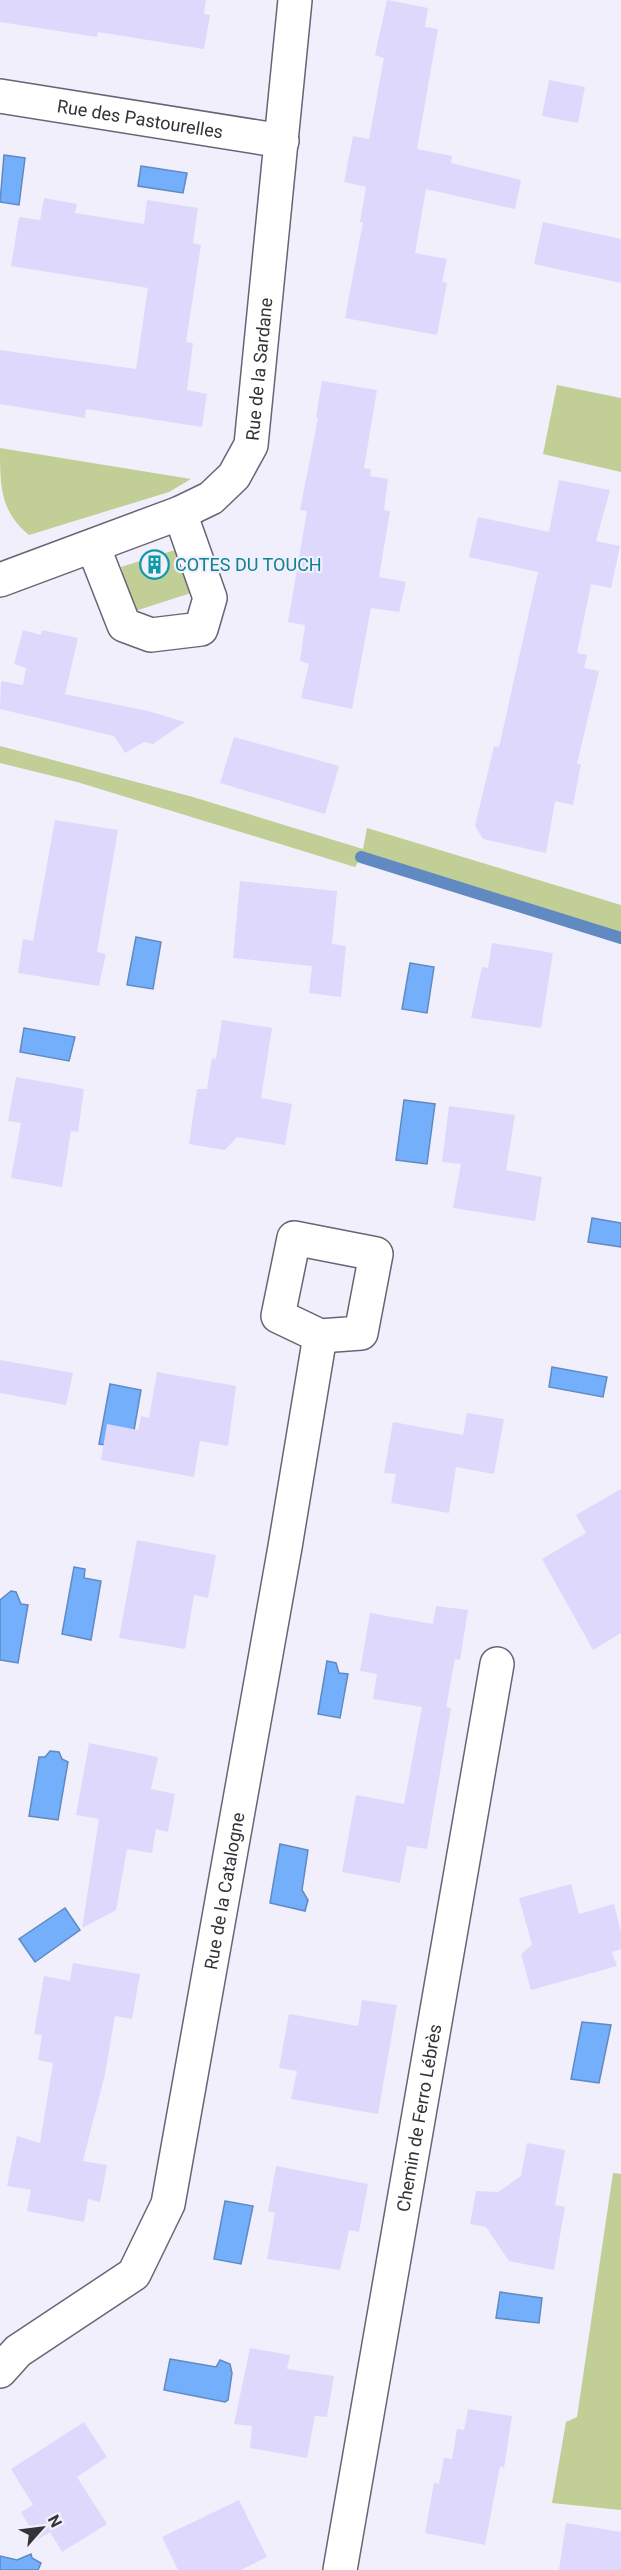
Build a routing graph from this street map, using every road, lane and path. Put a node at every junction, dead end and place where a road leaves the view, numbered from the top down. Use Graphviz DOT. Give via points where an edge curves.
graph roads {
  1 [pos="295,0"];
  2 [pos="0,96"];
  3 [pos="282,141"];
  4 [pos="180,513"];
  5 [pos="93,546"];
  6 [pos="0,580"];
  7 [pos="320,1336"];
  8 [pos="497,1664"];
  9 [pos="0,2371"];
  10 [pos="340,2570"];
  1 -- 3 [label="street, Rue de la Sardane"];
  2 -- 3 [label="street, Rue des Pastourelles"];
  3 -- 4 [label="street, Rue de la Sardane" via="251,445 234,476 211,498"];
  4 -- 5 [label="street, Rue de la Sardane"];
  4 -- 5 [label="street" via="210,598 201,629 151,635 124,625"];
  5 -- 6 [label="street, Rue de la Sardane"];
  7 -- 9 [label="street, Rue de la Catalogne" via="168,2204 134,2274 18,2351"];
  8 -- 10 [label="street, Chemin de Ferro Lébrès"];
}
